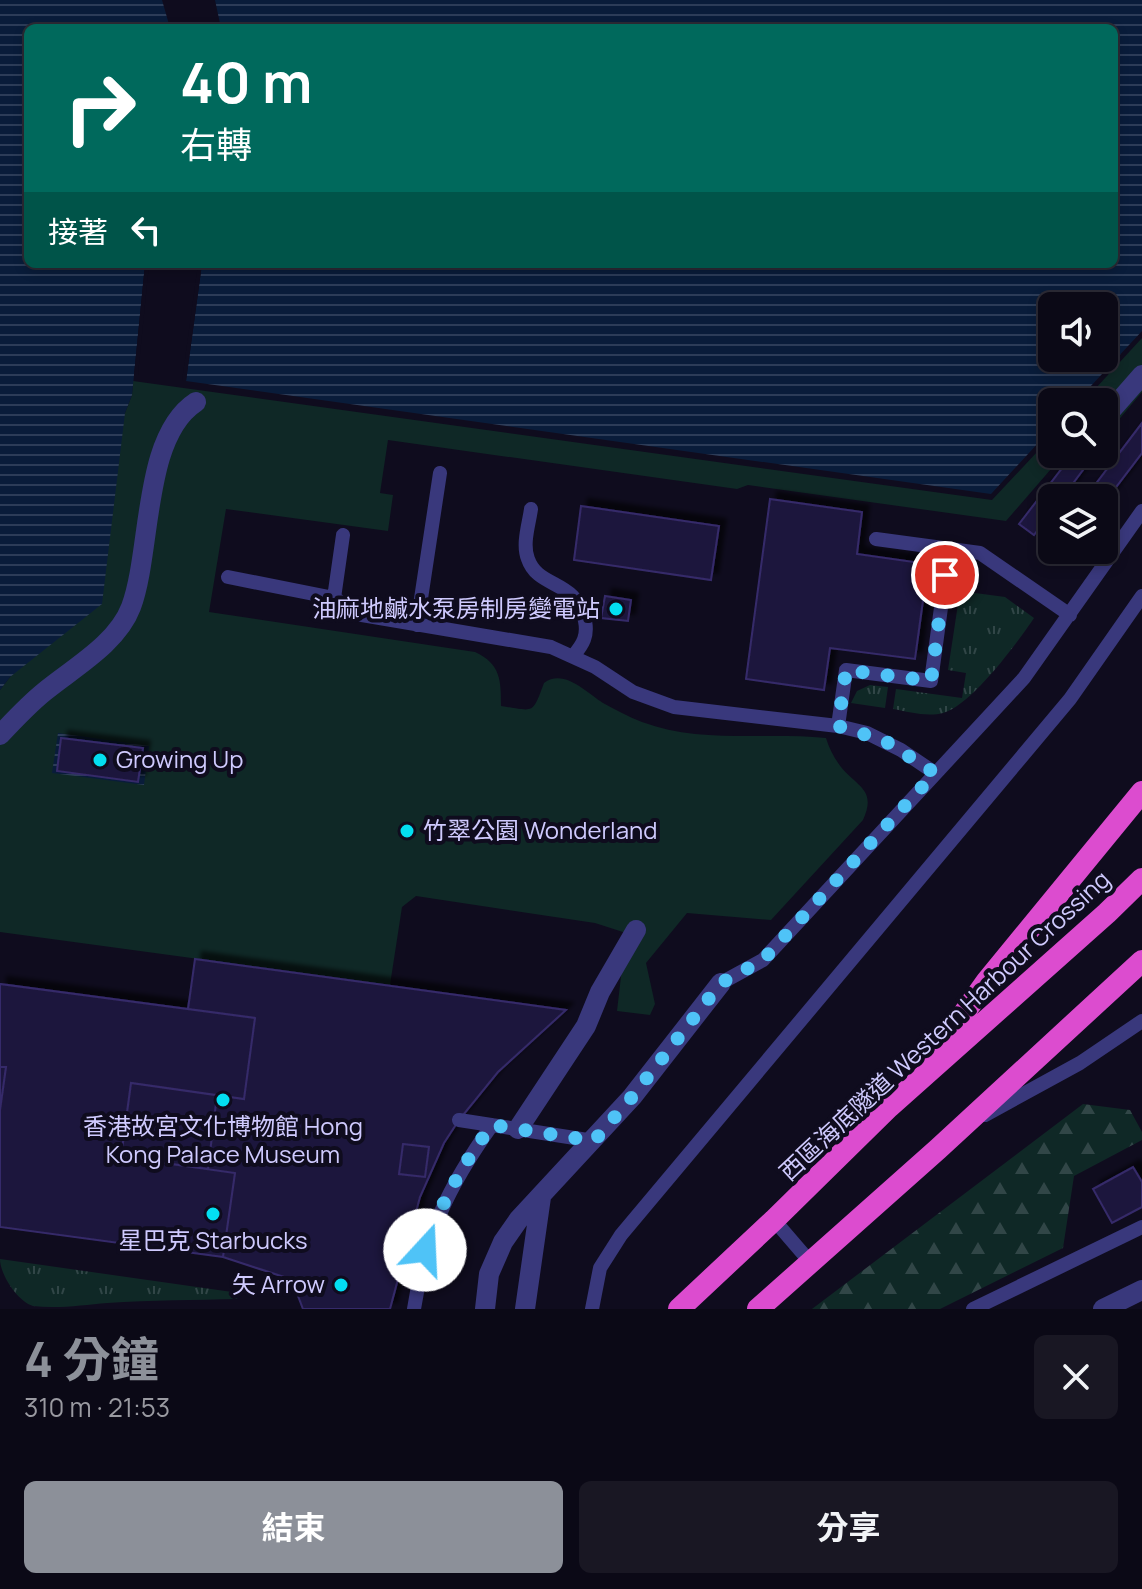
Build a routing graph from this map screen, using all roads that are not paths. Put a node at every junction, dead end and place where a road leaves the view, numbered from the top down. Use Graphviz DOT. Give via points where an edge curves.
graph roads {
  1 [pos="1142,375"];
  2 [pos="196,402"];
  3 [pos="1118,402"];
  4 [pos="440,473"];
  5 [pos="531,509"];
  6 [pos="1142,511"];
  7 [pos="343,535"];
  8 [pos="876,539"];
  9 [pos="949,549"];
  10 [pos="228,577"];
  11 [pos="1142,596"];
  12 [pos="334,598"];
  13 [pos="1070,615"];
  14 [pos="417,625"];
  15 [pos="574,655"];
  16 [pos="838,726"];
  17 [pos="0,735"];
  18 [pos="935,773"];
  19 [pos="1142,792"];
  20 [pos="1142,879"];
  21 [pos="636,930"];
  22 [pos="1142,961"];
  23 [pos="721,983"];
  24 [pos="1142,1021"];
  25 [pos="910,1088"];
  26 [pos="459,1120"];
  27 [pos="492,1125"];
  28 [pos="518,1129"];
  29 [pos="956,1131"];
  30 [pos="594,1141"];
  31 [pos="541,1197"];
  32 [pos="774,1220"];
  33 [pos="1142,1227"];
  34 [pos="811,1263"];
  35 [pos="1142,1290"];
  36 [pos="414,1309"];
  37 [pos="485,1309"];
  38 [pos="525,1309"];
  39 [pos="592,1309"];
  40 [pos="679,1309"];
  41 [pos="758,1309"];
  42 [pos="973,1309"];
  43 [pos="1103,1309"];
  1 -- 3 [label="street"];
  2 -- 17 [label="street" via="172,427 157,466 134,596 125,619"];
  4 -- 14 [label="lane"];
  5 -- 15 [label="lane" via="528,560 537,573 571,594 583,611 585,639"];
  6 -- 13 [label="lane"];
  7 -- 12 [label="lane"];
  8 -- 9 [label="lane"];
  9 -- 13 [label="lane" via="980,553"];
  9 -- 16 [label="lane" via="931,681 846,670"];
  10 -- 12 [label="lane"];
  11 -- 39 [label="lane" via="1053,719 621,1235 600,1268"];
  12 -- 14 [label="lane" via="368,617"];
  13 -- 18 [label="lane" via="1024,678"];
  14 -- 15 [label="lane" via="528,642"];
  15 -- 16 [label="lane" via="633,692 674,707"];
  16 -- 18 [label="lane" via="885,741"];
  18 -- 23 [label="lane" via="763,960"];
  19 -- 25 [label="highway" via="987,981"];
  20 -- 25 [label="highway, 西區海底隧道 Western Harbour Crossing"];
  21 -- 28 [label="street" via="586,1026"];
  22 -- 29 [label="highway"];
  23 -- 30 [label="street"];
  24 -- 29 [label="lane" via="1080,1063"];
  25 -- 32 [label="highway, 西區海底隧道 Western Harbour Crossing"];
  26 -- 27 [label="lane"];
  27 -- 28 [label="lane"];
  27 -- 36 [label="lane" via="457,1175 432,1228"];
  28 -- 30 [label="lane"];
  29 -- 34 [label="highway"];
  30 -- 31 [label="street"];
  31 -- 37 [label="street" via="503,1242 489,1274"];
  31 -- 38 [label="street"];
  32 -- 34 [label="lane"];
  32 -- 40 [label="highway, 西區海底隧道 Western Harbour Crossing"];
  33 -- 42 [label="lane"];
  34 -- 41 [label="highway"];
  35 -- 43 [label="street"];
}
